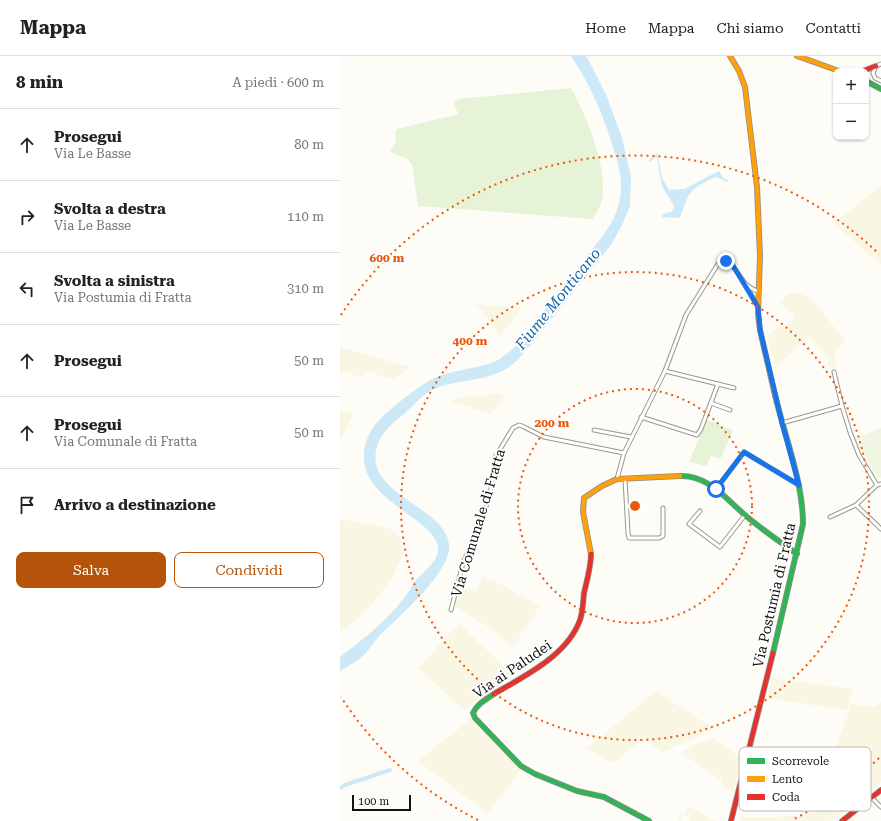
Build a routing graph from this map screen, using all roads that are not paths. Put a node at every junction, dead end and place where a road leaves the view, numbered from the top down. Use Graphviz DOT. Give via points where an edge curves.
graph roads {
  1 [pos="730,56"];
  2 [pos="797,56"];
  3 [pos="881,62"];
  4 [pos="876,66"];
  5 [pos="833,69"];
  6 [pos="869,69"];
  7 [pos="881,81"];
  8 [pos="869,83"];
  9 [pos="881,89"];
  10 [pos="745,284"];
  11 [pos="758,291"];
  12 [pos="758,307"];
  13 [pos="665,371"];
  14 [pos="834,372"];
  15 [pos="718,384"];
  16 [pos="734,388"];
  17 [pos="711,403"];
  18 [pos="842,406"];
  19 [pos="730,410"];
  20 [pos="641,417"];
  21 [pos="782,423"];
  22 [pos="594,430"];
  23 [pos="631,437"];
  24 [pos="624,453"];
  25 [pos="617,479"];
  26 [pos="625,479"];
  27 [pos="877,484"];
  28 [pos="881,484"];
  29 [pos="799,485"];
  30 [pos="716,489"];
  31 [pos="856,505"];
  32 [pos="663,508"];
  33 [pos="700,511"];
  34 [pos="745,515"];
  35 [pos="830,517"];
  36 [pos="881,529"];
  37 [pos="797,554"];
  38 [pos="451,610"];
  39 [pos="750,747"];
  40 [pos="881,790"];
  41 [pos="739,793"];
  42 [pos="872,798"];
  43 [pos="881,807"];
  44 [pos="855,811"];
  45 [pos="649,821"];
  46 [pos="732,821"];
  47 [pos="842,821"];
  1 -- 11 [label="main road, Via Postumia di Fratta" via="741,73 745,88 756,180 760,256"];
  2 -- 5 [label="main road"];
  3 -- 4 [label="street"];
  4 -- 6 [label="main road"];
  4 -- 7 [label="street" via="874,76"];
  8 -- 9 [label="main road"];
  10 -- 11 [label="street"];
  10 -- 12 [label="street"];
  10 -- 13 [label="street" via="729,262 718,264 686,315"];
  11 -- 12 [label="main road, Via Postumia di Fratta"];
  12 -- 21 [label="main road, Via Postumia di Fratta" via="760,330"];
  13 -- 15 [label="street"];
  13 -- 20 [label="street"];
  14 -- 18 [label="street"];
  15 -- 16 [label="street"];
  15 -- 17 [label="street"];
  17 -- 19 [label="street"];
  17 -- 20 [label="street" via="696,435"];
  18 -- 21 [label="street"];
  18 -- 27 [label="street" via="859,455"];
  20 -- 23 [label="street"];
  21 -- 29 [label="main road, Via Postumia di Fratta"];
  22 -- 23 [label="street"];
  23 -- 24 [label="street"];
  24 -- 25 [label="street"];
  24 -- 38 [label="street, Via Comunale di Fratta" via="544,437 519,425 513,428 496,456 490,495 463,563"];
  25 -- 26 [label="main road"];
  25 -- 45 [label="main road, Via ai Paludei" via="584,498 583,509 591,555 579,622 566,644 529,673 480,703 473,710 473,715 521,766 572,789 604,797"];
  26 -- 30 [label="main road" via="691,476"];
  26 -- 32 [label="street" via="629,538 663,536"];
  27 -- 28 [label="street"];
  27 -- 31 [label="street"];
  29 -- 30 [label="street" via="744,452"];
  29 -- 37 [label="main road, Via Postumia di Fratta" via="803,524"];
  30 -- 34 [label="main road"];
  31 -- 35 [label="street"];
  31 -- 36 [label="street"];
  33 -- 34 [label="street" via="689,524 720,547"];
  34 -- 37 [label="main road"];
  37 -- 39 [label="main road, Via Postumia di Fratta"];
  40 -- 42 [label="main road"];
  41 -- 46 [label="main road, Via Postumia di Fratta"];
  42 -- 43 [label="street"];
  44 -- 47 [label="main road"];
}
